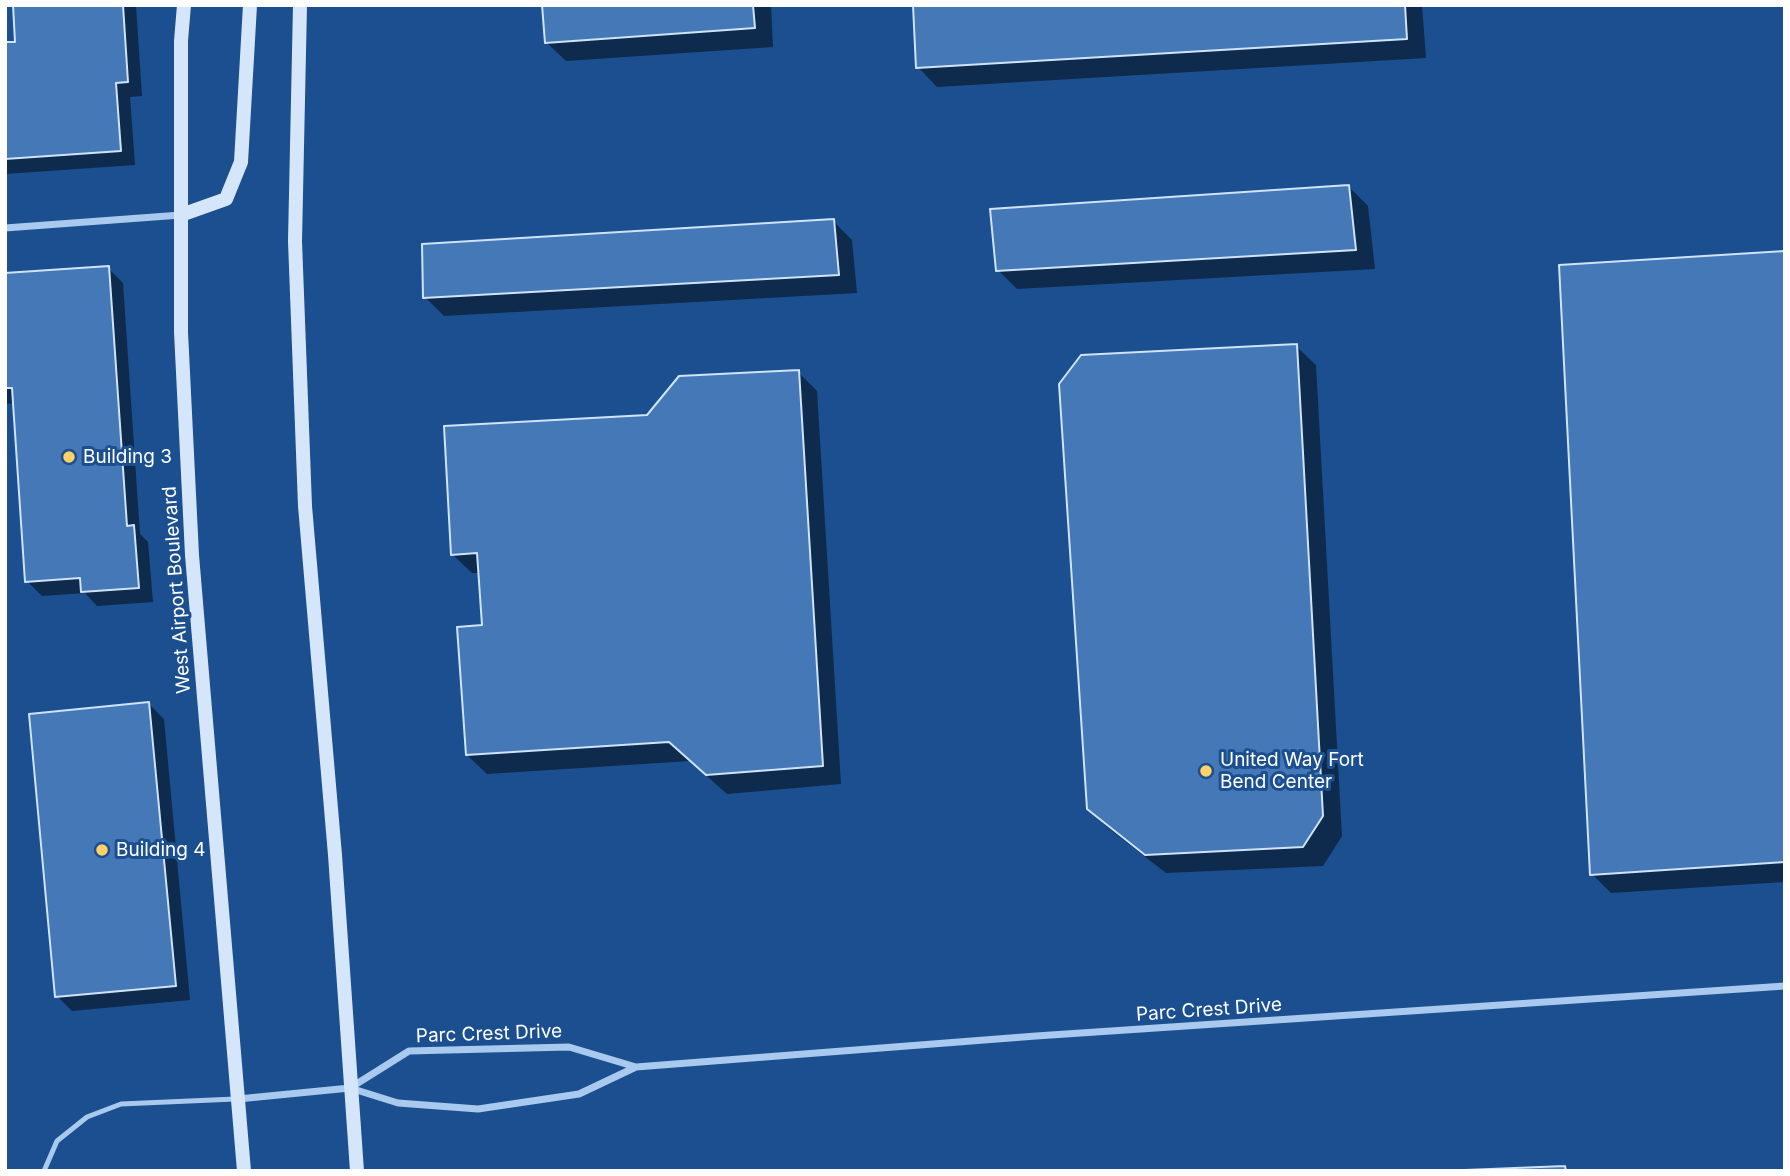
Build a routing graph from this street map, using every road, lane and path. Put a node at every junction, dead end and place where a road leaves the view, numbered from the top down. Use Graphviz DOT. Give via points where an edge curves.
graph roads {
  1 [pos="184,5"];
  2 [pos="250,5"];
  3 [pos="300,5"];
  4 [pos="181,215"];
  5 [pos="5,228"];
  6 [pos="1785,986"];
  7 [pos="636,1067"];
  8 [pos="350,1088"];
  9 [pos="238,1099"];
  10 [pos="44,1171"];
  11 [pos="244,1171"];
  12 [pos="357,1171"];
  1 -- 4 [label="main road, West Airport Boulevard"];
  2 -- 4 [label="main road" via="241,162 226,200"];
  3 -- 8 [label="main road" via="295,241 304,492"];
  4 -- 5 [label="street"];
  4 -- 9 [label="main road, West Airport Boulevard" via="181,332 192,555"];
  6 -- 7 [label="street, Parc Crest Drive"];
  7 -- 8 [label="street, Parc Crest Drive" via="579,1094 478,1109 398,1103"];
  7 -- 8 [label="street, Parc Crest Drive" via="569,1046 409,1051"];
  8 -- 9 [label="street, Parc Crest Drive"];
  8 -- 12 [label="main road"];
  9 -- 10 [label="lane" via="121,1104 86,1117 57,1141"];
  9 -- 11 [label="main road, West Airport Boulevard"];
}
